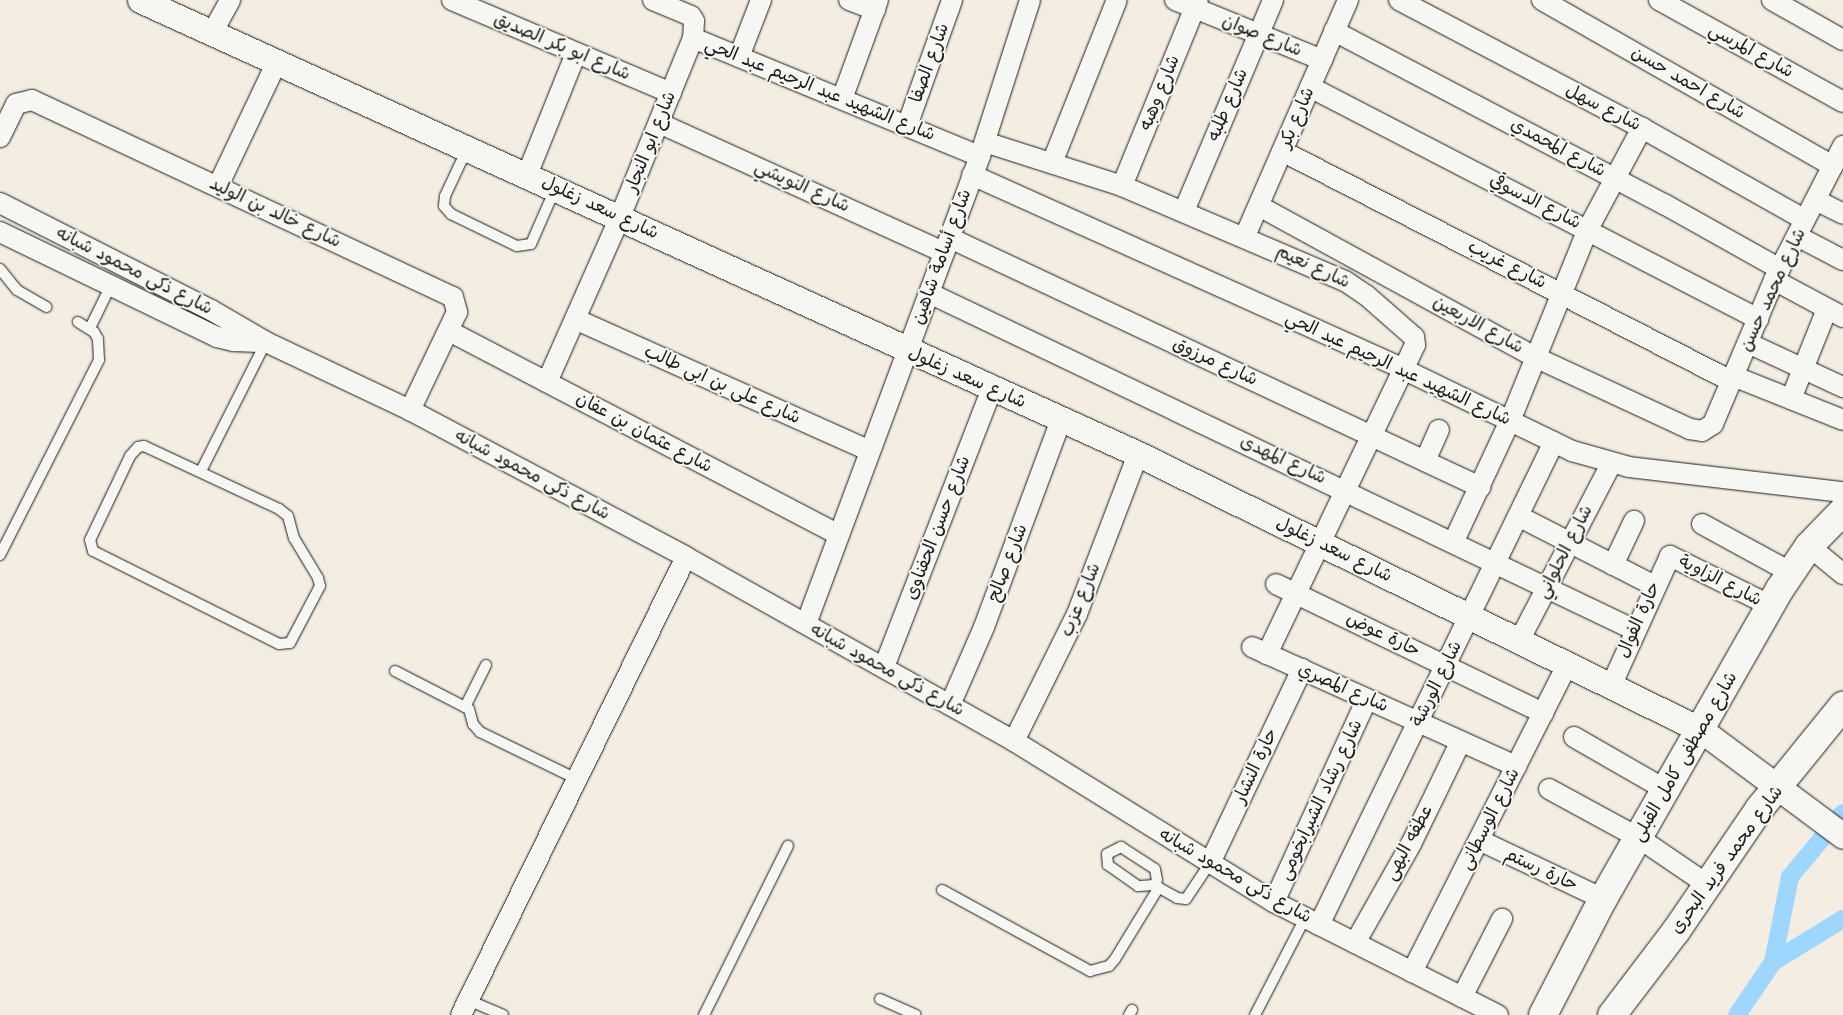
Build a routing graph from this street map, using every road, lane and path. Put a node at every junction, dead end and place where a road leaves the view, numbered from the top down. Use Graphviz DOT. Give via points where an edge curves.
graph roads {
  1 [pos="140,0"];
  2 [pos="230,0"];
  3 [pos="452,0"];
  4 [pos="653,0"];
  5 [pos="761,0"];
  6 [pos="849,0"];
  7 [pos="952,0"];
  8 [pos="1030,0"];
  9 [pos="1117,0"];
  10 [pos="1175,0"];
  11 [pos="1273,0"];
  12 [pos="1348,0"];
  13 [pos="1399,0"];
  14 [pos="1542,0"];
  15 [pos="1659,0"];
  16 [pos="1772,0"];
  17 [pos="1196,4"];
  18 [pos="876,5"];
  19 [pos="694,8"];
  20 [pos="1334,31"];
  21 [pos="212,33"];
  22 [pos="1259,34"];
  23 [pos="693,38"];
  24 [pos="1843,40"];
  25 [pos="576,53"];
  26 [pos="739,57"];
  27 [pos="1322,60"];
  28 [pos="277,62"];
  29 [pos="1310,87"];
  30 [pos="671,93"];
  31 [pos="842,99"];
  32 [pos="1843,102"];
  33 [pos="659,123"];
  34 [pos="907,126"];
  35 [pos="1642,128"];
  36 [pos="0,137"];
  37 [pos="467,148"];
  38 [pos="982,149"];
  39 [pos="1282,151"];
  40 [pos="1840,153"];
  41 [pos="1052,163"];
  42 [pos="526,175"];
  43 [pos="972,175"];
  44 [pos="1614,178"];
  45 [pos="218,186"];
  46 [pos="1122,186"];
  47 [pos="556,188"];
  48 [pos="1816,200"];
  49 [pos="0,203"];
  50 [pos="1259,206"];
  51 [pos="1184,211"];
  52 [pos="1843,214"];
  53 [pos="620,217"];
  54 [pos="1801,228"];
  55 [pos="1588,229"];
  56 [pos="0,232"];
  57 [pos="1245,236"];
  58 [pos="947,245"];
  59 [pos="1843,260"];
  60 [pos="0,269"];
  61 [pos="1777,274"];
  62 [pos="112,285"];
  63 [pos="1560,292"];
  64 [pos="929,293"];
  65 [pos="47,307"];
  66 [pos="1835,313"];
  67 [pos="575,319"];
  68 [pos="1758,319"];
  69 [pos="78,322"];
  70 [pos="90,328"];
  71 [pos="449,331"];
  72 [pos="266,342"];
  73 [pos="1748,343"];
  74 [pos="907,351"];
  75 [pos="1537,358"];
  76 [pos="1803,368"];
  77 [pos="1403,370"];
  78 [pos="1732,378"];
  79 [pos="547,382"];
  80 [pos="1843,387"];
  81 [pos="992,389"];
  82 [pos="1791,399"];
  83 [pos="410,410"];
  84 [pos="1062,420"];
  85 [pos="1843,420"];
  86 [pos="1510,421"];
  87 [pos="1439,430"];
  88 [pos="1702,431"];
  89 [pos="1372,436"];
  90 [pos="1554,442"];
  91 [pos="870,451"];
  92 [pos="1138,454"];
  93 [pos="1425,461"];
  94 [pos="1611,464"];
  95 [pos="200,471"];
  96 [pos="1480,487"];
  97 [pos="1346,490"];
  98 [pos="1843,492"];
  99 [pos="1843,510"];
  100 [pos="1518,516"];
  101 [pos="1634,521"];
  102 [pos="1702,524"];
  103 [pos="839,535"];
  104 [pos="1452,542"];
  105 [pos="1570,543"];
  106 [pos="1321,544"];
  107 [pos="1809,546"];
  108 [pos="0,555"];
  109 [pos="1670,556"];
  110 [pos="686,557"];
  111 [pos="1495,563"];
  112 [pos="1612,565"];
  113 [pos="1790,572"];
  114 [pos="1843,574"];
  115 [pos="1276,584"];
  116 [pos="1654,586"];
  117 [pos="1547,588"];
  118 [pos="1297,594"];
  119 [pos="1770,606"];
  120 [pos="1469,617"];
  121 [pos="806,624"];
  122 [pos="1635,630"];
  123 [pos="1519,641"];
  124 [pos="1260,650"];
  125 [pos="486,665"];
  126 [pos="1567,665"];
  127 [pos="1446,666"];
  128 [pos="884,667"];
  129 [pos="1302,669"];
  130 [pos="395,671"];
  131 [pos="1611,686"];
  132 [pos="1368,699"];
  133 [pos="950,705"];
  134 [pos="1843,706"];
  135 [pos="465,707"];
  136 [pos="1543,712"];
  137 [pos="1418,722"];
  138 [pos="1701,730"];
  139 [pos="1574,737"];
  140 [pos="1014,741"];
  141 [pos="1461,741"];
  142 [pos="1516,766"];
  143 [pos="577,779"];
  144 [pos="1549,789"];
  145 [pos="1666,790"];
  146 [pos="1785,792"];
  147 [pos="1843,836"];
  148 [pos="1639,838"];
  149 [pos="1479,840"];
  150 [pos="788,846"];
  151 [pos="1210,863"];
  152 [pos="1708,885"];
  153 [pos="1156,886"];
  154 [pos="942,890"];
  155 [pos="1603,899"];
  156 [pos="1274,902"];
  157 [pos="1502,919"];
  158 [pos="1312,922"];
  159 [pos="1355,943"];
  160 [pos="1412,972"];
  161 [pos="1462,997"];
  162 [pos="880,999"];
  163 [pos="465,1008"];
  164 [pos="503,1015"];
  165 [pos="704,1015"];
  166 [pos="916,1015"];
  167 [pos="1255,1015"];
  168 [pos="1498,1015"];
  169 [pos="1543,1015"];
  170 [pos="1612,1015"];
  1 -- 21 [label="street, شارع سعد زغلول"];
  2 -- 21 [label="street"];
  3 -- 25 [label="street, شارع ابو بكر الصديق"];
  4 -- 19 [label="street, شارع الشهيد عبد الرحيم عبد الحي"];
  5 -- 26 [label="street"];
  6 -- 18 [label="street"];
  7 -- 34 [label="street, شارع الصفا"];
  8 -- 38 [label="street, شارع أسامة شاهين"];
  9 -- 41 [label="street"];
  10 -- 17 [label="street, شارع صوان"];
  11 -- 22 [label="street, شارع طلبه"];
  12 -- 20 [label="street, شارع بكر"];
  13 -- 35 [label="street, شارع سهل"];
  14 -- 40 [label="street, شارع احمد حسن"];
  15 -- 32 [label="street, شارع المرسي"];
  16 -- 24 [label="street"];
  17 -- 22 [label="street, شارع صوان"];
  17 -- 46 [label="street, شارع وهبه"];
  18 -- 31 [label="street"];
  19 -- 23 [label="street, شارع الشهيد عبد الرحيم عبد الحي"];
  20 -- 27 [label="street, شارع بكر"];
  20 -- 44 [label="street, شارع المحمدي"];
  21 -- 28 [label="street, شارع سعد زغلول"];
  22 -- 27 [label="street, شارع صوان"];
  22 -- 51 [label="street, شارع طلبه"];
  23 -- 26 [label="street, شارع الشهيد عبد الرحيم عبد الحي"];
  23 -- 30 [label="street, شارع ابو النجار"];
  25 -- 30 [label="street, شارع ابو بكر الصديق"];
  25 -- 42 [label="street"];
  26 -- 31 [label="street, شارع الشهيد عبد الرحيم عبد الحي"];
  27 -- 29 [label="street, شارع بكر"];
  28 -- 37 [label="street, شارع سعد زغلول"];
  28 -- 45 [label="street"];
  29 -- 39 [label="street, شارع بكر"];
  29 -- 55 [label="street, شارع الدسوقي"];
  30 -- 33 [label="street, شارع ابو النجار"];
  31 -- 34 [label="street, شارع الشهيد عبد الرحيم عبد الحي"];
  33 -- 53 [label="street, شارع ابو النجار"];
  33 -- 58 [label="street, شارع النويشي"];
  34 -- 38 [label="street, شارع الشهيد عبد الرحيم عبد الحي"];
  35 -- 44 [label="street"];
  35 -- 54 [label="street, شارع سهل"];
  36 -- 45 [label="street, شارع خالد بن الوليد" via="16,104 32,100"];
  37 -- 42 [label="street, شارع سعد زغلول"];
  37 -- 47 [label="lane" via="445,196 444,206 451,214 517,246 531,244"];
  38 -- 41 [label="street, شارع نعيم"];
  38 -- 43 [label="street, شارع أسامة شاهين"];
  39 -- 50 [label="street, شارع بكر"];
  39 -- 63 [label="street, شارع غريب"];
  40 -- 48 [label="street, شارع محمد حسن"];
  41 -- 46 [label="street, شارع نعيم"];
  42 -- 47 [label="street, شارع سعد زغلول"];
  43 -- 58 [label="street, شارع أسامة شاهين"];
  43 -- 77 [label="street, شارع الشهيد عبد الرحيم عبد الحي"];
  44 -- 55 [label="street"];
  44 -- 61 [label="street, شارع المحمدي"];
  45 -- 71 [label="street, شارع خالد بن الوليد" via="453,297 458,312"];
  46 -- 51 [label="street, شارع نعيم"];
  47 -- 53 [label="street, شارع سعد زغلول"];
  48 -- 52 [label="street"];
  48 -- 54 [label="street, شارع محمد حسن"];
  49 -- 72 [label="street, شارع ذكى محمود شبانه" via="211,310"];
  50 -- 57 [label="street, شارع بكر"];
  50 -- 75 [label="street, شارع الاربعين"];
  51 -- 57 [label="street, شارع نعيم"];
  53 -- 67 [label="street, شارع ابو النجار"];
  53 -- 74 [label="street, شارع سعد زغلول"];
  54 -- 59 [label="street, شارع سهل"];
  54 -- 61 [label="street, شارع محمد حسن"];
  55 -- 63 [label="street"];
  55 -- 68 [label="street, شارع الدسوقي"];
  56 -- 62 [label="street, شارع ذكى محمود شبانه"];
  57 -- 77 [label="street, شارع نعيم" via="1345,280 1366,295 1414,338 1415,345"];
  58 -- 64 [label="street, شارع أسامة شاهين"];
  58 -- 89 [label="street, شارع مرزوق"];
  60 -- 65 [label="lane" via="17,290"];
  61 -- 66 [label="street, شارع المحمدي"];
  61 -- 68 [label="street, شارع محمد حسن"];
  62 -- 70 [label="lane"];
  62 -- 72 [label="street, شارع ذكى محمود شبانه" via="217,337"];
  63 -- 75 [label="street"];
  63 -- 78 [label="street, شارع غريب"];
  64 -- 74 [label="street, شارع أسامة شاهين"];
  64 -- 97 [label="street, شارع المهدى"];
  66 -- 76 [label="street"];
  67 -- 79 [label="street, شارع ابو النجار"];
  67 -- 91 [label="street, شارع على بن ابى طالب"];
  68 -- 73 [label="street, شارع محمد حسن"];
  69 -- 70 [label="lane"];
  70 -- 108 [label="lane" via="101,349 99,360"];
  71 -- 79 [label="street, شارع عثمان بن عفان"];
  71 -- 83 [label="street, شارع خالد بن الوليد"];
  72 -- 83 [label="street, شارع ذكى محمود شبانه"];
  72 -- 95 [label="lane"];
  73 -- 76 [label="street"];
  73 -- 78 [label="street, شارع محمد حسن"];
  74 -- 81 [label="street, شارع سعد زغلول"];
  74 -- 91 [label="street, شارع أسامة شاهين"];
  75 -- 86 [label="street"];
  75 -- 88 [label="street, شارع الاربعين" via="1690,429"];
  76 -- 80 [label="street"];
  76 -- 82 [label="street"];
  77 -- 86 [label="street, شارع الشهيد عبد الرحيم عبد الحي"];
  77 -- 89 [label="street, شارع نعيم"];
  78 -- 82 [label="street, شارع غريب"];
  78 -- 88 [label="street, شارع محمد حسن" via="1713,424"];
  79 -- 103 [label="street, شارع عثمان بن عفان"];
  81 -- 84 [label="street, شارع سعد زغلول"];
  81 -- 128 [label="street, شارع حسن الحفناوى"];
  82 -- 85 [label="street, شارع غريب"];
  83 -- 110 [label="street, شارع ذكى محمود شبانه"];
  84 -- 92 [label="street, شارع سعد زغلول"];
  84 -- 133 [label="street, شارع صالح" via="984,627"];
  86 -- 90 [label="street, شارع الشهيد عبد الرحيم عبد الحي"];
  86 -- 96 [label="street"];
  87 -- 93 [label="street"];
  89 -- 93 [label="street, شارع مرزوق"];
  89 -- 97 [label="street, شارع نعيم"];
  90 -- 94 [label="street, شارع الشهيد عبد الرحيم عبد الحي"];
  90 -- 100 [label="street, شارع الورشة"];
  91 -- 103 [label="street, شارع أسامة شاهين"];
  92 -- 106 [label="street, شارع سعد زغلول"];
  92 -- 140 [label="street, شارع عزب" via="1077,614"];
  93 -- 96 [label="street, شارع مرزوق"];
  94 -- 98 [label="street, شارع الشهيد عبد الرحيم عبد الحي"];
  94 -- 105 [label="street, شارع الحلواني"];
  95 -- 95 [label="lane" via="150,447 138,447 92,535 90,546 97,554 279,644 290,643 320,586 294,538 290,521 279,509"];
  96 -- 104 [label="street"];
  97 -- 104 [label="street, شارع المهدى"];
  97 -- 106 [label="street, شارع نعيم"];
  99 -- 107 [label="main road, شارع مصطفى كامل القبلى"];
  100 -- 105 [label="street"];
  100 -- 111 [label="street, شارع الورشة"];
  101 -- 112 [label="street"];
  102 -- 113 [label="street"];
  103 -- 121 [label="street, شارع أسامة شاهين"];
  104 -- 111 [label="street, شارع المهدى"];
  105 -- 112 [label="street"];
  105 -- 117 [label="street, شارع الحلواني"];
  106 -- 118 [label="street, شارع نعيم"];
  106 -- 120 [label="street, شارع سعد زغلول"];
  107 -- 113 [label="main road, شارع مصطفى كامل القبلى"];
  107 -- 114 [label="street"];
  109 -- 116 [label="street, حارة الفوال"];
  109 -- 119 [label="street, شارع الزاوية"];
  110 -- 121 [label="street, شارع ذكى محمود شبانه"];
  110 -- 143 [label="street"];
  111 -- 117 [label="street, شارع المهدى"];
  111 -- 120 [label="street, شارع الورشة"];
  112 -- 116 [label="street"];
  113 -- 119 [label="main road, شارع مصطفى كامل القبلى"];
  115 -- 118 [label="street, حارة عوض"];
  116 -- 122 [label="street, حارة الفوال"];
  117 -- 122 [label="street, شارع المهدى"];
  117 -- 123 [label="street, شارع الحلواني"];
  118 -- 124 [label="street, شارع نعيم"];
  118 -- 127 [label="street, حارة عوض"];
  119 -- 138 [label="main road, شارع مصطفى كامل القبلى"];
  120 -- 123 [label="street, شارع سعد زغلول"];
  120 -- 127 [label="street, شارع الورشة"];
  121 -- 128 [label="street, شارع ذكى محمود شبانه"];
  122 -- 131 [label="street, حارة الفوال"];
  123 -- 126 [label="street, شارع سعد زغلول"];
  124 -- 129 [label="street, شارع المصري"];
  125 -- 135 [label="lane"];
  126 -- 131 [label="street, شارع سعد زغلول"];
  126 -- 136 [label="street, شارع الوسطانى"];
  127 -- 136 [label="street, حارة عوض"];
  127 -- 137 [label="street, شارع الورشة"];
  128 -- 133 [label="street, شارع ذكى محمود شبانه"];
  129 -- 132 [label="street, شارع المصري"];
  129 -- 151 [label="street, حارة النشار"];
  130 -- 135 [label="lane"];
  131 -- 138 [label="street, شارع سعد زغلول"];
  132 -- 137 [label="street, شارع المصري"];
  132 -- 156 [label="street, شارع رشاد الشبرابخومى"];
  133 -- 140 [label="street, شارع ذكى محمود شبانه"];
  134 -- 146 [label="main road, شارع محمد فريد البحرى"];
  135 -- 143 [label="lane" via="480,732"];
  136 -- 142 [label="street, شارع الوسطانى"];
  137 -- 141 [label="street, شارع المصري"];
  137 -- 158 [label="street, شارع الورشة"];
  138 -- 145 [label="main road, شارع مصطفى كامل القبلى"];
  138 -- 146 [label="street, شارع سعد زغلول"];
  139 -- 145 [label="street"];
  140 -- 151 [label="street, شارع ذكى محمود شبانه"];
  141 -- 142 [label="street, شارع المصري"];
  141 -- 159 [label="street, عطفه البهى" via="1410,844"];
  142 -- 149 [label="street, شارع الوسطانى"];
  143 -- 163 [label="street"];
  144 -- 148 [label="street"];
  145 -- 148 [label="main road, شارع مصطفى كامل القبلى"];
  146 -- 147 [label="street, شارع سعد زغلول"];
  146 -- 152 [label="main road, شارع محمد فريد البحرى"];
  148 -- 152 [label="street"];
  148 -- 155 [label="main road, شارع مصطفى كامل القبلى"];
  149 -- 155 [label="street, حارة رستم"];
  149 -- 160 [label="street, شارع الوسطانى"];
  150 -- 165 [label="lane"];
  151 -- 153 [label="lane" via="1186,899 1177,898"];
  151 -- 156 [label="street, شارع ذكى محمود شبانه"];
  152 -- 170 [label="main road, شارع محمد فريد البحرى"];
  153 -- 153 [label="lane" via="1155,869 1121,847 1110,850 1106,859 1112,868 1138,886"];
  153 -- 154 [label="lane" via="1116,959 1109,966 1090,971"];
  155 -- 169 [label="main road, شارع مصطفى كامل القبلى"];
  156 -- 158 [label="street, شارع ذكى محمود شبانه"];
  157 -- 161 [label="street"];
  158 -- 159 [label="street, شارع ذكى محمود شبانه"];
  158 -- 167 [label="lane"];
  159 -- 160 [label="street, شارع ذكى محمود شبانه"];
  160 -- 161 [label="street, شارع ذكى محمود شبانه"];
  161 -- 168 [label="street, شارع ذكى محمود شبانه"];
  162 -- 166 [label="lane"];
  163 -- 164 [label="lane"];
}
